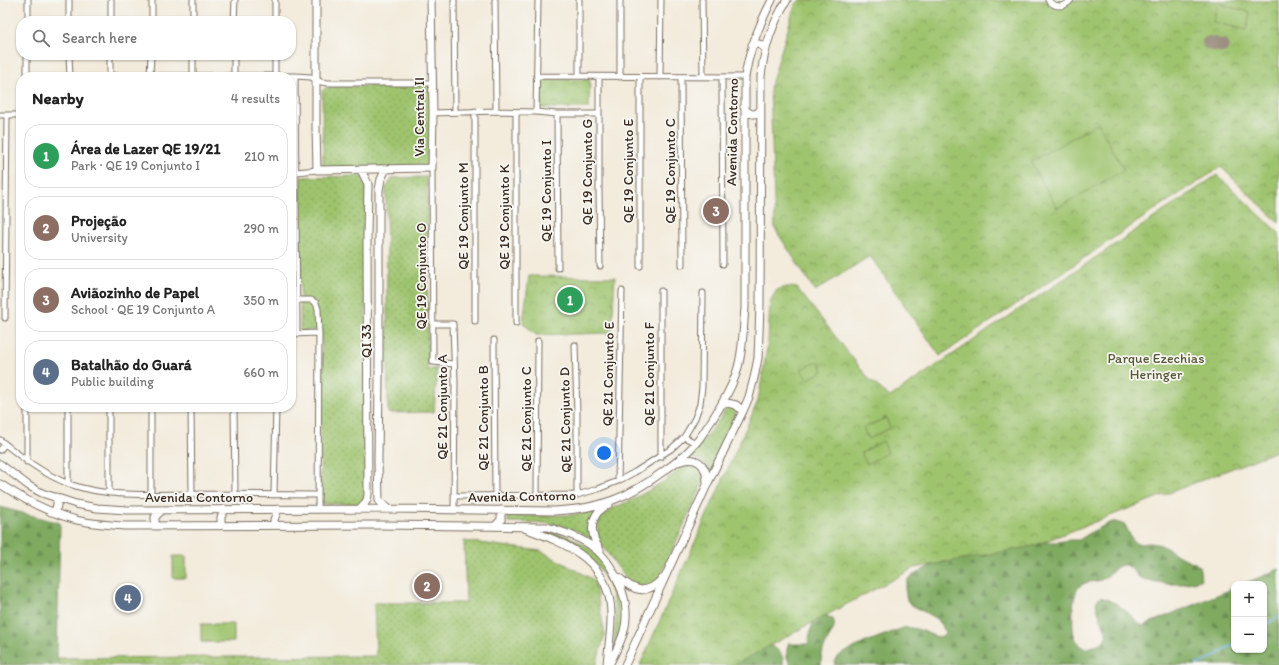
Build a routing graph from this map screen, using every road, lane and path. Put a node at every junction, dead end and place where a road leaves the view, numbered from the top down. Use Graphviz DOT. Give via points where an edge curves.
graph roads {
  1 [pos="28,0"];
  2 [pos="69,0"];
  3 [pos="111,0"];
  4 [pos="152,0"];
  5 [pos="193,0"];
  6 [pos="235,0"];
  7 [pos="275,0"];
  8 [pos="316,0"];
  9 [pos="431,0"];
  10 [pos="454,0"];
  11 [pos="495,0"];
  12 [pos="538,0"];
  13 [pos="579,0"];
  14 [pos="620,0"];
  15 [pos="661,0"];
  16 [pos="702,0"];
  17 [pos="772,0"];
  18 [pos="787,0"];
  19 [pos="1048,0"];
  20 [pos="1071,0"];
  21 [pos="28,16"];
  22 [pos="69,16"];
  23 [pos="111,16"];
  24 [pos="152,16"];
  25 [pos="193,16"];
  26 [pos="234,16"];
  27 [pos="275,16"];
  28 [pos="752,45"];
  29 [pos="766,49"];
  30 [pos="27,60"];
  31 [pos="69,60"];
  32 [pos="110,60"];
  33 [pos="151,60"];
  34 [pos="193,60"];
  35 [pos="234,60"];
  36 [pos="275,60"];
  37 [pos="27,72"];
  38 [pos="70,72"];
  39 [pos="110,72"];
  40 [pos="150,72"];
  41 [pos="193,72"];
  42 [pos="234,72"];
  43 [pos="275,72"];
  44 [pos="296,76"];
  45 [pos="537,76"];
  46 [pos="579,76"];
  47 [pos="600,77"];
  48 [pos="620,77"];
  49 [pos="640,77"];
  50 [pos="660,77"];
  51 [pos="681,77"];
  52 [pos="703,77"];
  53 [pos="722,77"];
  54 [pos="745,77"];
  55 [pos="316,79"];
  56 [pos="432,83"];
  57 [pos="744,107"];
  58 [pos="760,110"];
  59 [pos="496,111"];
  60 [pos="454,112"];
  61 [pos="475,112"];
  62 [pos="516,112"];
  63 [pos="536,112"];
  64 [pos="433,113"];
  65 [pos="557,114"];
  66 [pos="599,114"];
  67 [pos="0,115"];
  68 [pos="6,115"];
  69 [pos="16,115"];
  70 [pos="432,168"];
  71 [pos="386,169"];
  72 [pos="317,170"];
  73 [pos="361,170"];
  74 [pos="296,172"];
  75 [pos="367,236"];
  76 [pos="379,236"];
  77 [pos="723,264"];
  78 [pos="682,265"];
  79 [pos="600,266"];
  80 [pos="640,266"];
  81 [pos="558,268"];
  82 [pos="622,291"];
  83 [pos="661,291"];
  84 [pos="703,293"];
  85 [pos="297,300"];
  86 [pos="296,311"];
  87 [pos="6,318"];
  88 [pos="475,321"];
  89 [pos="516,323"];
  90 [pos="433,324"];
  91 [pos="319,333"];
  92 [pos="296,334"];
  93 [pos="494,340"];
  94 [pos="538,341"];
  95 [pos="575,345"];
  96 [pos="454,364"];
  97 [pos="723,402"];
  98 [pos="743,411"];
  99 [pos="27,412"];
  100 [pos="68,412"];
  101 [pos="109,412"];
  102 [pos="151,412"];
  103 [pos="191,412"];
  104 [pos="234,412"];
  105 [pos="276,412"];
  106 [pos="684,437"];
  107 [pos="0,440"];
  108 [pos="696,442"];
  109 [pos="5,444"];
  110 [pos="0,450"];
  111 [pos="661,457"];
  112 [pos="368,461"];
  113 [pos="378,461"];
  114 [pos="27,462"];
  115 [pos="676,462"];
  116 [pos="0,464"];
  117 [pos="618,481"];
  118 [pos="0,484"];
  119 [pos="68,484"];
  120 [pos="707,485"];
  121 [pos="109,493"];
  122 [pos="192,494"];
  123 [pos="235,495"];
  124 [pos="274,495"];
  125 [pos="318,495"];
  126 [pos="577,495"];
  127 [pos="151,496"];
  128 [pos="454,496"];
  129 [pos="495,496"];
  130 [pos="537,496"];
  131 [pos="56,497"];
  132 [pos="612,501"];
  133 [pos="225,509"];
  134 [pos="278,509"];
  135 [pos="318,509"];
  136 [pos="361,509"];
  137 [pos="389,509"];
  138 [pos="162,510"];
  139 [pos="454,510"];
  140 [pos="501,510"];
  141 [pos="51,512"];
  142 [pos="155,525"];
  143 [pos="220,525"];
  144 [pos="276,525"];
  145 [pos="495,526"];
  146 [pos="518,526"];
  147 [pos="604,556"];
  148 [pos="617,576"];
  149 [pos="666,576"];
  150 [pos="608,665"];
  151 [pos="625,665"];
  1 -- 21 [label="street"];
  2 -- 22 [label="street"];
  3 -- 23 [label="street"];
  4 -- 24 [label="street"];
  5 -- 25 [label="street"];
  6 -- 26 [label="street"];
  7 -- 27 [label="street"];
  8 -- 55 [label="main road"];
  9 -- 56 [label="main road, Via Central II"];
  10 -- 60 [label="street"];
  11 -- 59 [label="street"];
  12 -- 45 [label="street"];
  13 -- 46 [label="street"];
  14 -- 48 [label="street"];
  15 -- 50 [label="street"];
  16 -- 52 [label="street"];
  17 -- 28 [label="main road, Avenida Contorno"];
  18 -- 29 [label="main road, Avenida Contorno"];
  19 -- 20 [label="street" via="1060,6"];
  28 -- 29 [label="main road" via="759,44"];
  28 -- 54 [label="main road, Avenida Contorno"];
  29 -- 58 [label="main road, Avenida Contorno" via="761,76"];
  30 -- 37 [label="street"];
  31 -- 38 [label="street"];
  32 -- 39 [label="street"];
  33 -- 40 [label="street"];
  34 -- 41 [label="street"];
  35 -- 42 [label="street"];
  36 -- 43 [label="street"];
  44 -- 55 [label="street"];
  45 -- 46 [label="street"];
  45 -- 63 [label="street"];
  46 -- 47 [label="street"];
  47 -- 48 [label="street"];
  47 -- 66 [label="street, QE 19 Conjunto G"];
  48 -- 49 [label="street"];
  49 -- 50 [label="street"];
  49 -- 80 [label="street, QE 19 Conjunto E"];
  50 -- 51 [label="street"];
  51 -- 52 [label="street"];
  51 -- 78 [label="street, QE 19 Conjunto C"];
  52 -- 53 [label="street"];
  53 -- 54 [label="street"];
  53 -- 77 [label="street"];
  54 -- 57 [label="main road, Avenida Contorno"];
  55 -- 56 [label="street" via="328,83"];
  55 -- 72 [label="main road"];
  56 -- 64 [label="main road, Via Central II"];
  57 -- 58 [label="main road" via="751,114"];
  57 -- 97 [label="main road, Avenida Contorno" via="743,337 736,375"];
  58 -- 98 [label="main road, Avenida Contorno" via="760,335 754,378"];
  59 -- 61 [label="street"];
  59 -- 62 [label="street"];
  60 -- 61 [label="street"];
  60 -- 64 [label="street"];
  61 -- 88 [label="street, QE 19 Conjunto M"];
  62 -- 63 [label="street"];
  62 -- 89 [label="street, QE 19 Conjunto K"];
  63 -- 65 [label="street"];
  64 -- 70 [label="main road, Via Central II"];
  65 -- 66 [label="street"];
  65 -- 81 [label="street, QE 19 Conjunto I"];
  66 -- 79 [label="street, QE 19 Conjunto G"];
  67 -- 68 [label="street"];
  68 -- 69 [label="street"];
  68 -- 87 [label="street"];
  70 -- 71 [label="main road, Via Central II"];
  70 -- 90 [label="street, QE 19 Conjunto O"];
  71 -- 73 [label="main road, Via Central II"];
  71 -- 76 [label="main road, QI 33" via="379,190"];
  72 -- 73 [label="main road, Via Central II"];
  72 -- 74 [label="street, Via Central II"];
  73 -- 75 [label="main road, QI 33" via="368,184"];
  74 -- 85 [label="street"];
  75 -- 76 [label="main road"];
  75 -- 112 [label="main road, QI 33"];
  76 -- 113 [label="main road, QI 33"];
  82 -- 117 [label="street, QE 21 Conjunto E"];
  83 -- 111 [label="street, QE 21 Conjunto F"];
  84 -- 106 [label="street" via="700,404"];
  85 -- 86 [label="street"];
  85 -- 91 [label="street" via="311,300 316,303"];
  90 -- 96 [label="street, QE 19 Conjunto O" via="433,362"];
  90 -- 96 [label="street, QE 21 Conjunto A" via="454,324"];
  91 -- 92 [label="street"];
  91 -- 125 [label="street"];
  93 -- 129 [label="street, QE 21 Conjunto B"];
  94 -- 130 [label="street, QE 21 Conjunto C"];
  95 -- 126 [label="street, QE 21 Conjunto D"];
  96 -- 128 [label="street, QE 21 Conjunto A"];
  97 -- 98 [label="main road" via="736,405"];
  97 -- 108 [label="main road, Avenida Contorno"];
  98 -- 120 [label="main road, Avenida Contorno"];
  99 -- 114 [label="street"];
  100 -- 119 [label="street"];
  101 -- 121 [label="street"];
  102 -- 127 [label="street"];
  103 -- 122 [label="street"];
  104 -- 123 [label="street"];
  105 -- 124 [label="street"];
  106 -- 108 [label="street"];
  106 -- 111 [label="street"];
  107 -- 109 [label="street"];
  108 -- 115 [label="main road, Avenida Contorno"];
  109 -- 110 [label="street"];
  109 -- 114 [label="street"];
  111 -- 117 [label="street"];
  112 -- 113 [label="main road"];
  112 -- 136 [label="main road, QI 33" via="368,498"];
  113 -- 137 [label="main road, QI 33" via="378,497"];
  114 -- 119 [label="street"];
  115 -- 120 [label="main road" via="687,459 699,462 707,473"];
  115 -- 132 [label="main road, Avenida Contorno" via="638,489"];
  116 -- 131 [label="main road, Avenida Contorno" via="29,486"];
  117 -- 126 [label="street"];
  118 -- 141 [label="main road, Avenida Contorno"];
  119 -- 121 [label="street"];
  120 -- 149 [label="main road, Avenida Contorno"];
  121 -- 127 [label="street"];
  122 -- 123 [label="street"];
  122 -- 127 [label="street"];
  123 -- 124 [label="street"];
  124 -- 125 [label="street"];
  125 -- 135 [label="street"];
  126 -- 130 [label="street"];
  128 -- 129 [label="street"];
  128 -- 139 [label="street, QE 21 Conjunto A"];
  129 -- 130 [label="street"];
  131 -- 138 [label="main road, Avenida Contorno" via="97,508"];
  131 -- 141 [label="main road" via="56,510"];
  132 -- 140 [label="main road, Avenida Contorno" via="574,510"];
  132 -- 147 [label="main road" via="598,513 593,524 592,534"];
  133 -- 134 [label="main road, Avenida Contorno"];
  133 -- 138 [label="main road, Avenida Contorno"];
  133 -- 143 [label="main road"];
  134 -- 135 [label="main road, Avenida Contorno"];
  134 -- 144 [label="main road" via="274,520"];
  135 -- 136 [label="main road, Avenida Contorno"];
  136 -- 137 [label="main road, Avenida Contorno"];
  137 -- 139 [label="main road, Avenida Contorno"];
  138 -- 142 [label="main road" via="155,517"];
  139 -- 140 [label="main road, Avenida Contorno"];
  140 -- 145 [label="main road" via="501,520"];
  141 -- 142 [label="main road, Avenida Contorno" via="93,523"];
  142 -- 143 [label="main road, Avenida Contorno"];
  143 -- 144 [label="main road, Avenida Contorno"];
  144 -- 145 [label="main road, Avenida Contorno"];
  145 -- 146 [label="main road, Avenida Contorno"];
  146 -- 147 [label="main road, Avenida Contorno" via="558,530 585,541"];
  146 -- 150 [label="main road" via="553,538 576,550 597,570 609,598 611,618"];
  147 -- 148 [label="main road, Avenida Contorno"];
  148 -- 149 [label="main road" via="633,589 642,590 658,584"];
  148 -- 150 [label="main road" via="624,595 625,630"];
  149 -- 151 [label="main road, Avenida Contorno"];
}
